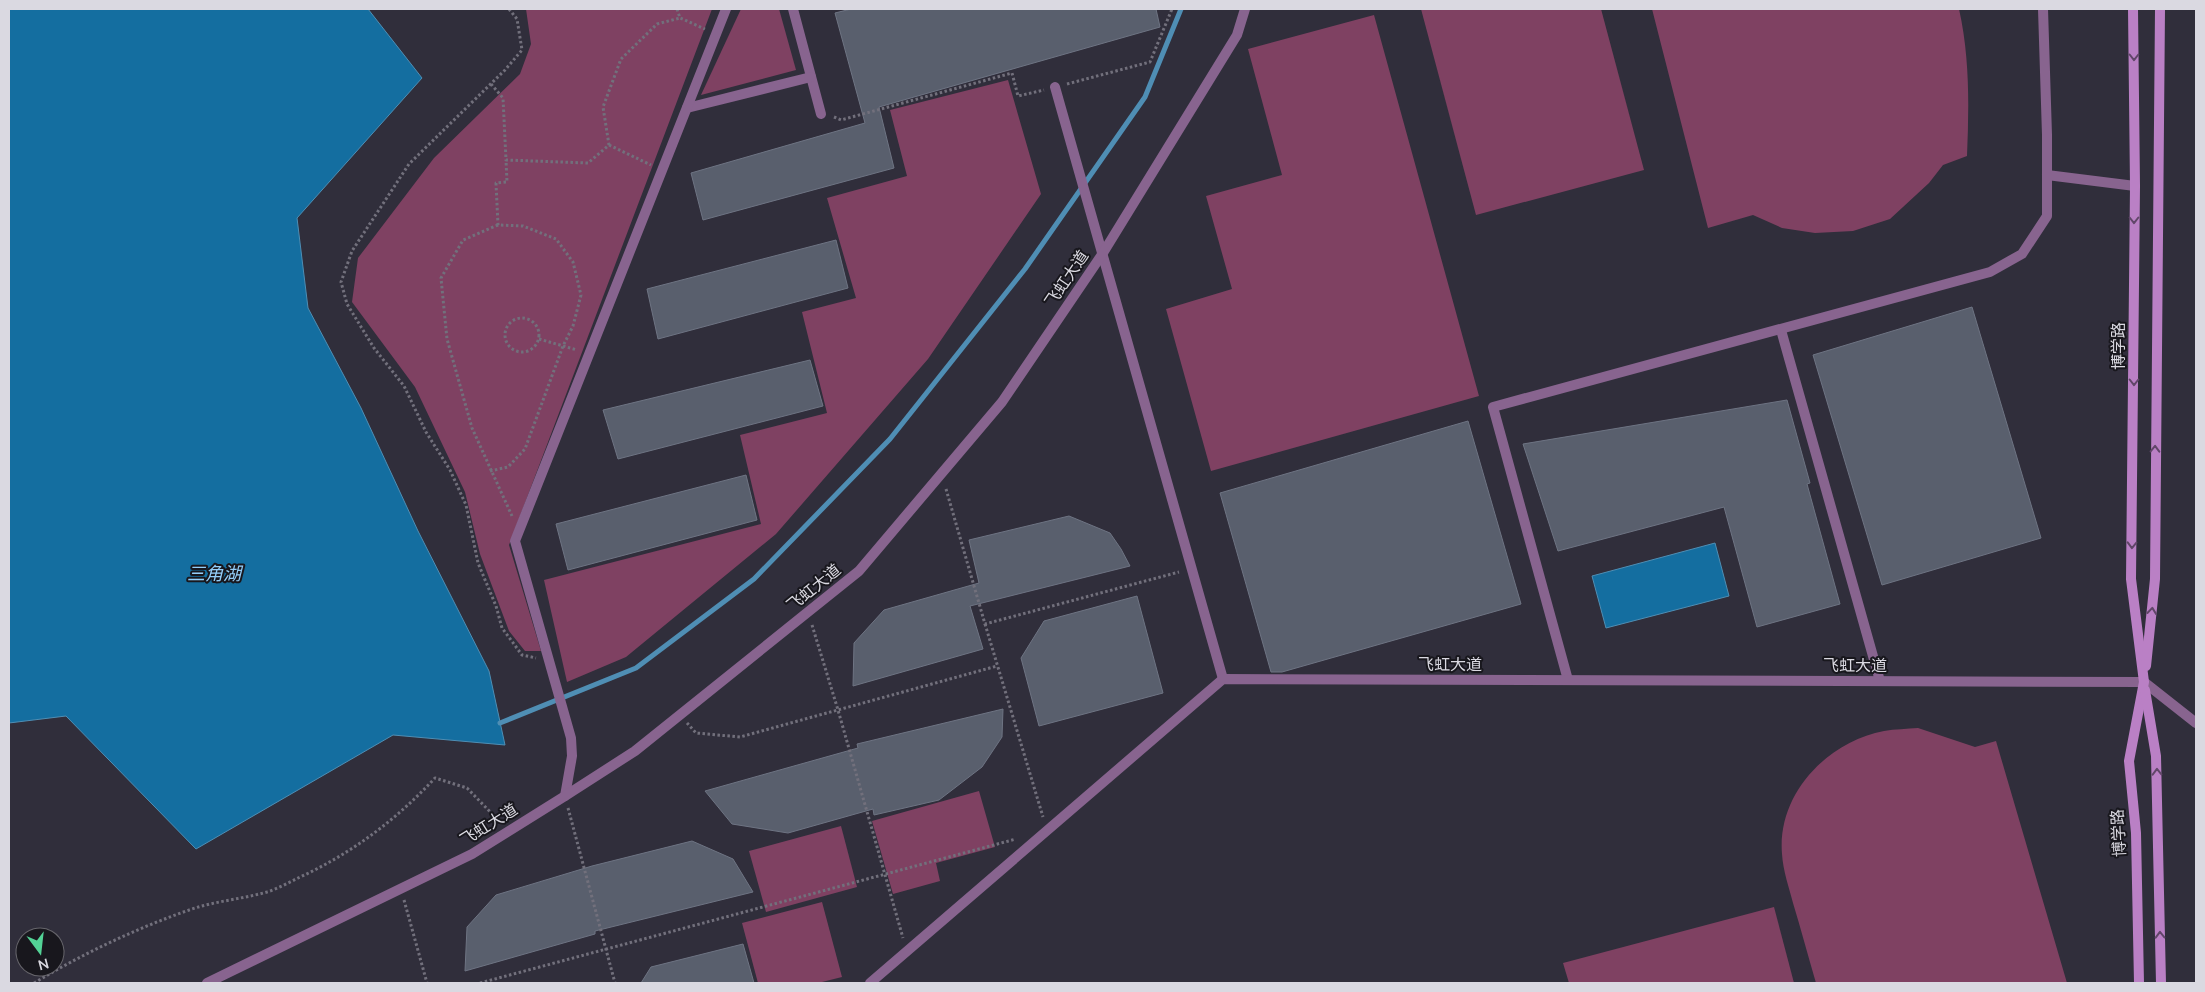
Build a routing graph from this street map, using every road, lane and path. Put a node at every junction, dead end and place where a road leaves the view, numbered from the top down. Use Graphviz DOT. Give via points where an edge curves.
graph roads {
  1 [pos="509,9"];
  2 [pos="677,9"];
  3 [pos="726,9"];
  4 [pos="792,9"];
  5 [pos="1172,9"];
  6 [pos="1245,9"];
  7 [pos="2043,9"];
  8 [pos="2133,9"];
  9 [pos="2160,9"];
  10 [pos="680,18"];
  11 [pos="717,34"];
  12 [pos="811,77"];
  13 [pos="491,84"];
  14 [pos="1055,87"];
  15 [pos="687,108"];
  16 [pos="821,114"];
  17 [pos="609,145"];
  18 [pos="506,160"];
  19 [pos="662,170"];
  20 [pos="2047,175"];
  21 [pos="2135,186"];
  22 [pos="498,225"];
  23 [pos="1103,253"];
  24 [pos="1781,330"];
  25 [pos="539,339"];
  26 [pos="563,346"];
  27 [pos="589,354"];
  28 [pos="490,471"];
  29 [pos="941,474"];
  30 [pos="519,531"];
  31 [pos="1192,568"];
  32 [pos="808,612"];
  33 [pos="985,624"];
  34 [pos="549,661"];
  35 [pos="997,666"];
  36 [pos="1223,679"];
  37 [pos="1568,680"];
  38 [pos="1880,681"];
  39 [pos="2144,682"];
  40 [pos="838,710"];
  41 [pos="680,714"];
  42 [pos="2196,722"];
  43 [pos="565,796"];
  44 [pos="508,831"];
  45 [pos="1047,831"];
  46 [pos="1018,838"];
  47 [pos="884,874"];
  48 [pos="401,889"];
  49 [pos="606,948"];
  50 [pos="906,952"];
  51 [pos="34,983"];
  52 [pos="207,983"];
  53 [pos="428,983"];
  54 [pos="480,983"];
  55 [pos="615,983"];
  56 [pos="870,983"];
  57 [pos="2138,983"];
  58 [pos="2160,983"];
  1 -- 13 [label="path" via="517,19 522,50"];
  2 -- 10 [label="path"];
  3 -- 11 [label="street"];
  4 -- 12 [label="street"];
  5 -- 14 [label="path" via="1150,62"];
  6 -- 23 [label="street, 飞虹大道" via="1237,35"];
  7 -- 20 [label="street"];
  8 -- 21 [label="main road, 博学路, one-way"];
  39 -- 9 [label="main road, 博学路, one-way" via="2156,579"];
  10 -- 11 [label="path"];
  10 -- 17 [label="path" via="657,24 621,59 603,107"];
  11 -- 15 [label="street"];
  12 -- 15 [label="street"];
  12 -- 16 [label="street"];
  13 -- 18 [label="path" via="503,98"];
  13 -- 34 [label="path" via="409,164 352,251 341,282 347,304 374,348 404,386 426,432 450,470 466,505 478,563 502,628 522,655"];
  14 -- 16 [label="path" via="1018,96 1012,72 841,120"];
  14 -- 23 [label="street"];
  15 -- 19 [label="street"];
  17 -- 18 [label="path" via="588,162"];
  17 -- 19 [label="path"];
  18 -- 22 [label="path" via="506,182 496,183"];
  19 -- 27 [label="street"];
  20 -- 21 [label="street"];
  20 -- 24 [label="street" via="2047,216 2022,254 1990,272"];
  21 -- 39 [label="main road, 博学路, one-way" via="2131,579"];
  22 -- 26 [label="path" via="523,226 556,238 573,262 581,295 573,326"];
  22 -- 28 [label="path" via="464,240 442,278 446,339 472,428"];
  23 -- 29 [label="street, 飞虹大道" via="1002,402"];
  23 -- 31 [label="street"];
  24 -- 37 [label="street" via="1493,408"];
  24 -- 38 [label="street"];
  25 -- 25 [label="path" via="533,348 518,352 508,347 504,336 512,321 529,319 537,327"];
  25 -- 26 [label="path"];
  26 -- 27 [label="path"];
  26 -- 28 [label="path" via="525,449 508,467"];
  27 -- 30 [label="street"];
  28 -- 30 [label="path"];
  29 -- 32 [label="street, 飞虹大道" via="859,571"];
  29 -- 33 [label="path"];
  30 -- 34 [label="street" via="515,541"];
  31 -- 33 [label="path"];
  31 -- 36 [label="street"];
  32 -- 40 [label="path"];
  32 -- 41 [label="street, 飞虹大道"];
  33 -- 35 [label="path"];
  34 -- 43 [label="street" via="571,738 572,756"];
  35 -- 40 [label="path"];
  35 -- 45 [label="path"];
  36 -- 37 [label="street, 飞虹大道"];
  36 -- 45 [label="street"];
  37 -- 38 [label="street, 飞虹大道"];
  38 -- 39 [label="street, 飞虹大道"];
  39 -- 42 [label="street"];
  39 -- 57 [label="main road, 博学路" via="2129,761 2136,833"];
  58 -- 39 [label="main road, 博学路, one-way" via="2156,756"];
  40 -- 41 [label="path" via="740,737 696,733"];
  40 -- 47 [label="path"];
  41 -- 43 [label="street, 飞虹大道" via="635,751"];
  43 -- 44 [label="street, 飞虹大道"];
  43 -- 49 [label="path"];
  44 -- 48 [label="street, 飞虹大道" via="472,854"];
  44 -- 51 [label="path" via="467,788 435,778 415,800 344,856 267,892 194,908 148,926 101,946"];
  45 -- 50 [label="street"];
  46 -- 47 [label="path"];
  47 -- 49 [label="path"];
  47 -- 50 [label="path"];
  48 -- 52 [label="street, 飞虹大道"];
  48 -- 53 [label="path"];
  49 -- 54 [label="path"];
  49 -- 55 [label="path"];
  50 -- 56 [label="street"];
}
